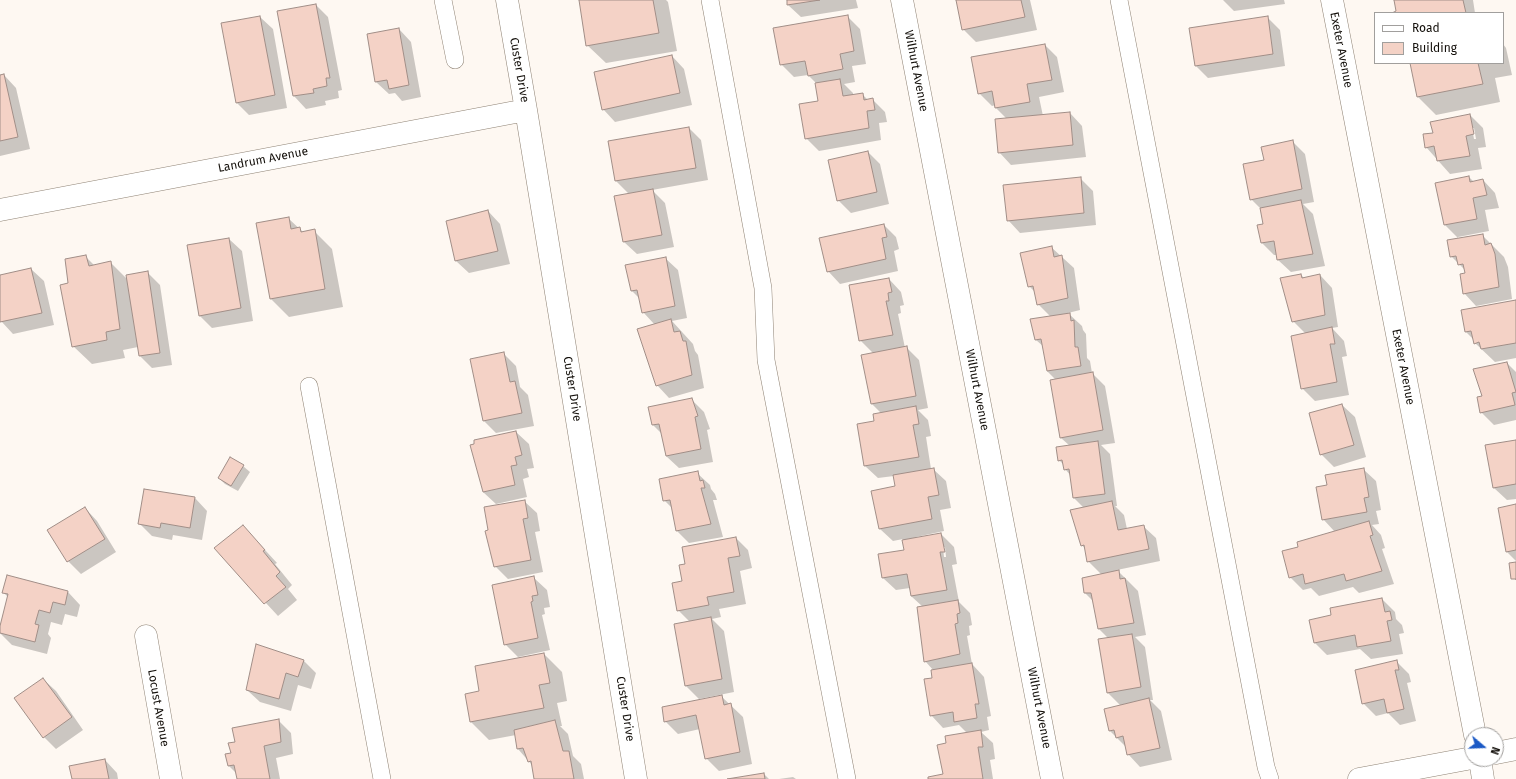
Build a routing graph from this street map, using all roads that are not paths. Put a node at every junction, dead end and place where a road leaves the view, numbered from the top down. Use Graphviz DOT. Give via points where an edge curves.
graph roads {
  1 [pos="443,0"];
  2 [pos="506,0"];
  3 [pos="710,0"];
  4 [pos="902,0"];
  5 [pos="1120,0"];
  6 [pos="1332,0"];
  7 [pos="455,60"];
  8 [pos="526,110"];
  9 [pos="0,210"];
  10 [pos="309,386"];
  11 [pos="146,636"];
  12 [pos="1473,727"];
  13 [pos="1516,749"];
  14 [pos="1504,751"];
  15 [pos="1464,759"];
  16 [pos="1482,767"];
  17 [pos="171,779"];
  18 [pos="382,779"];
  19 [pos="636,779"];
  20 [pos="847,779"];
  21 [pos="1052,779"];
  22 [pos="1270,779"];
  23 [pos="1359,779"];
  24 [pos="1484,779"];
  1 -- 7 [label="lane"];
  2 -- 8 [label="street, Custer Drive"];
  3 -- 20 [label="lane" via="764,288 766,360"];
  4 -- 21 [label="street, Wilhurt Avenue"];
  5 -- 22 [label="lane"];
  6 -- 12 [label="street, Exeter Avenue"];
  8 -- 9 [label="street, Landrum Avenue"];
  8 -- 19 [label="street, Custer Drive"];
  10 -- 18 [label="lane"];
  11 -- 17 [label="street, Locust Avenue"];
  13 -- 14 [label="street"];
  15 -- 23 [label="street"];
  16 -- 24 [label="street"];
}
